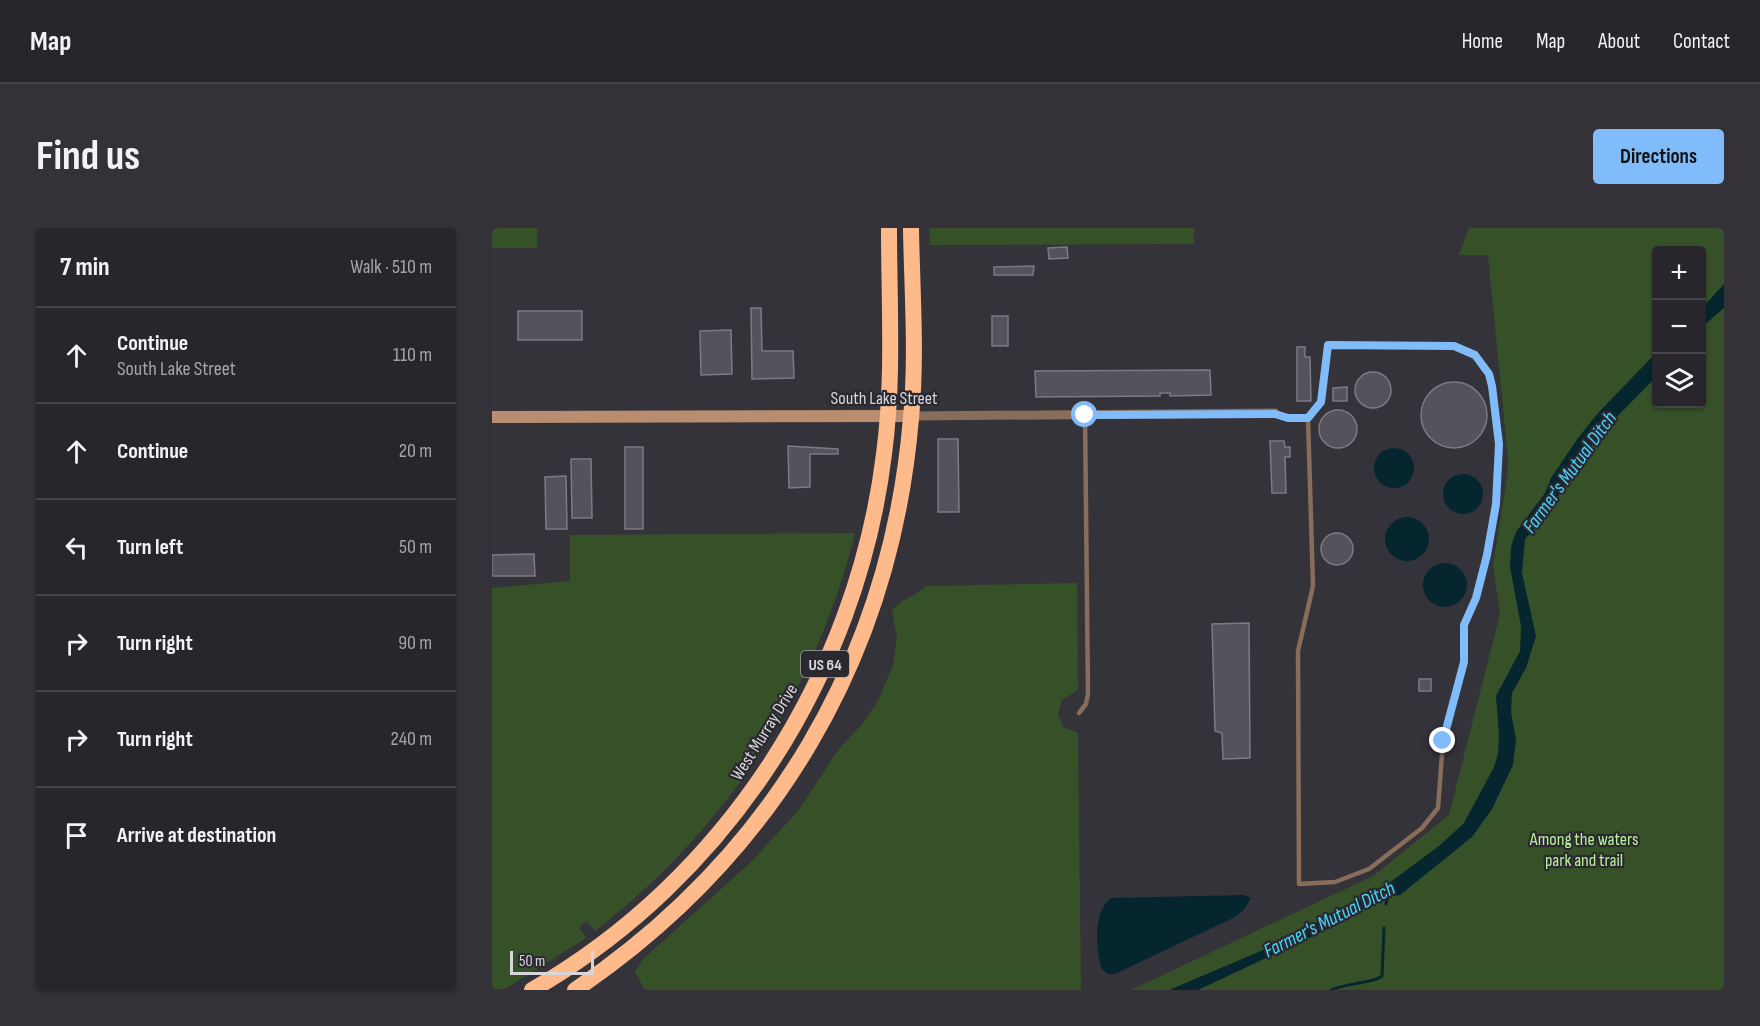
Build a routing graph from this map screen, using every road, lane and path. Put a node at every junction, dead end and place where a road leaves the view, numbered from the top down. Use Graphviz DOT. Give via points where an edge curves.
graph roads {
  1 [pos="889,228"];
  2 [pos="911,228"];
  3 [pos="1275,414"];
  4 [pos="1085,415"];
  5 [pos="888,416"];
  6 [pos="912,416"];
  7 [pos="492,417"];
  8 [pos="1308,418"];
  9 [pos="1079,713"];
  10 [pos="532,990"];
  11 [pos="575,990"];
  1 -- 5 [label="highway, West Murray Drive / US 64"];
  2 -- 6 [label="highway, US 64"];
  3 -- 4 [label="street, South Lake Street"];
  3 -- 8 [label="lane"];
  4 -- 6 [label="street, South Lake Street"];
  4 -- 9 [label="lane" via="1088,694"];
  5 -- 6 [label="street, South Lake Street"];
  5 -- 7 [label="street, South Lake Street"];
  5 -- 10 [label="highway, West Murray Drive / US 64" via="876,503 851,601 817,682 780,749 713,840 663,892 585,956"];
  6 -- 11 [label="highway, US 64" via="900,502 880,584 863,636 817,734 773,801 682,907"];
  8 -- 8 [label="lane" via="1313,586 1298,651 1299,884 1335,882 1369,869 1422,828 1438,808 1443,741 1464,662 1464,625 1487,555 1498,472 1497,416 1489,374 1475,355 1454,346 1328,345 1321,402"];
}
